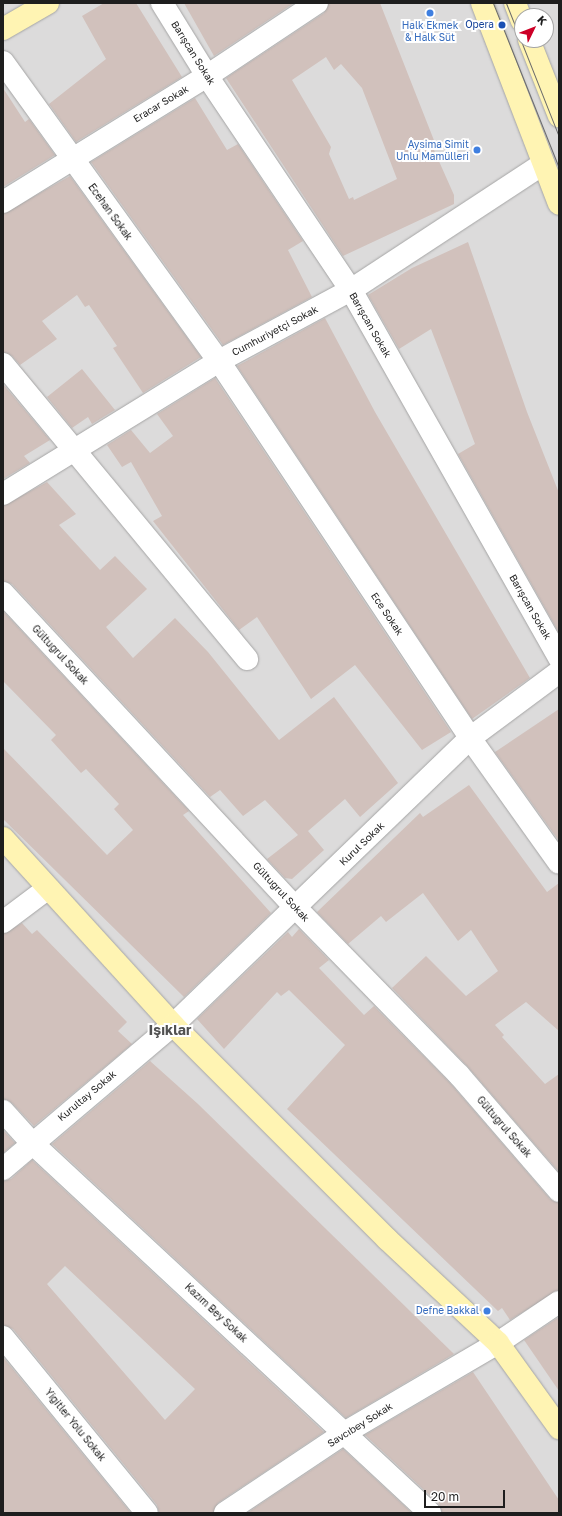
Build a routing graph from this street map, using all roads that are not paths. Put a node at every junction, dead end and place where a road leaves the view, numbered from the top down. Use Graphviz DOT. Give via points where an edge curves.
graph roads {
  1 [pos="48,3"];
  2 [pos="162,3"];
  3 [pos="317,3"];
  4 [pos="482,3"];
  5 [pos="3,29"];
  6 [pos="533,48"];
  7 [pos="3,62"];
  8 [pos="207,76"];
  9 [pos="559,116"];
  10 [pos="70,159"];
  11 [pos="543,164"];
  12 [pos="3,202"];
  13 [pos="559,204"];
  14 [pos="351,290"];
  15 [pos="219,361"];
  16 [pos="3,364"];
  17 [pos="76,449"];
  18 [pos="3,494"];
  19 [pos="3,593"];
  20 [pos="559,658"];
  21 [pos="247,659"];
  22 [pos="559,672"];
  23 [pos="470,738"];
  24 [pos="3,838"];
  25 [pos="559,863"];
  26 [pos="47,889"];
  27 [pos="296,908"];
  28 [pos="3,922"];
  29 [pos="173,1025"];
  30 [pos="3,1111"];
  31 [pos="31,1142"];
  32 [pos="3,1169"];
  33 [pos="559,1191"];
  34 [pos="559,1302"];
  35 [pos="3,1337"];
  36 [pos="498,1343"];
  37 [pos="559,1428"];
  38 [pos="346,1432"];
  39 [pos="147,1513"];
  40 [pos="225,1513"];
  41 [pos="430,1513"];
  1 -- 5 [label="main road"];
  2 -- 8 [label="street, Barışcan Sokak"];
  3 -- 8 [label="street, Eracar Sokak"];
  4 -- 11 [label="main road"];
  6 -- 9 [label="main road"];
  7 -- 10 [label="street, Ecehan Sokak"];
  8 -- 10 [label="street, Eracar Sokak"];
  8 -- 14 [label="street, Barışcan Sokak"];
  10 -- 12 [label="street, Eracar Sokak"];
  10 -- 15 [label="street, Ecehan Sokak"];
  11 -- 13 [label="main road"];
  11 -- 14 [label="street, Cumhuriyetçi Sokak"];
  14 -- 15 [label="street, Cumhuriyetçi Sokak"];
  14 -- 20 [label="street, Barışcan Sokak"];
  15 -- 17 [label="street, Cumhuriyetçi Sokak"];
  15 -- 23 [label="street, Ece Sokak"];
  16 -- 17 [label="street"];
  17 -- 18 [label="street, Cumhuriyetçi Sokak"];
  17 -- 21 [label="street"];
  19 -- 27 [label="street, Gültuğrul Sokak"];
  22 -- 23 [label="street, Kurul Sokak"];
  23 -- 25 [label="street, Ece Sokak"];
  23 -- 27 [label="street, Kurul Sokak"];
  24 -- 26 [label="main road"];
  26 -- 28 [label="street"];
  26 -- 29 [label="main road"];
  27 -- 29 [label="street, Kurul Sokak"];
  27 -- 33 [label="street, Gültuğrul Sokak" via="459,1075"];
  29 -- 31 [label="street, Kurultay Sokak"];
  29 -- 36 [label="main road" via="387,1239"];
  30 -- 31 [label="street, Kazım Bey Sokak"];
  31 -- 32 [label="street, Kurultay Sokak"];
  31 -- 38 [label="street, Kazım Bey Sokak"];
  34 -- 36 [label="street, Savcıbey Sokak"];
  35 -- 39 [label="street, Yiğitler Yolu Sokak"];
  36 -- 37 [label="main road"];
  36 -- 38 [label="street, Savcıbey Sokak"];
  38 -- 40 [label="street, Savcıbey Sokak"];
  38 -- 41 [label="street, Kazım Bey Sokak"];
}
